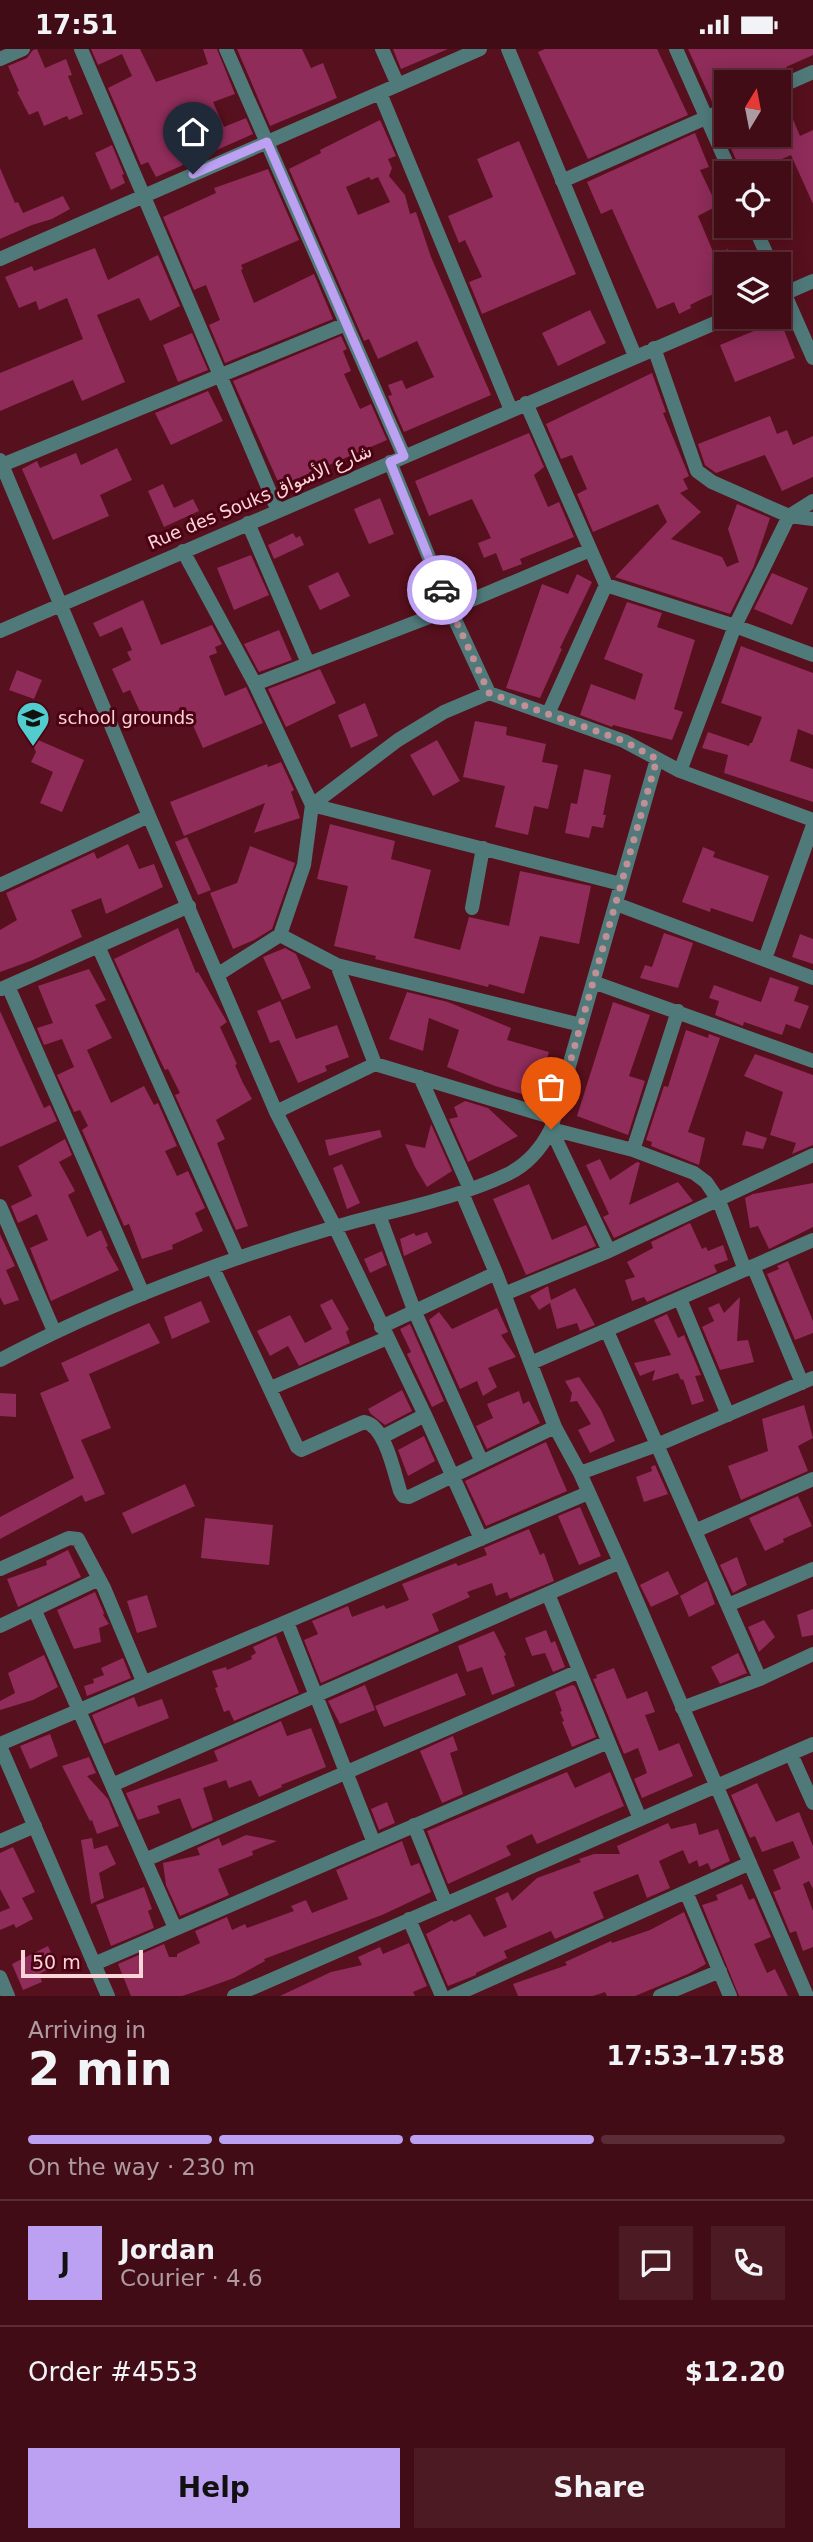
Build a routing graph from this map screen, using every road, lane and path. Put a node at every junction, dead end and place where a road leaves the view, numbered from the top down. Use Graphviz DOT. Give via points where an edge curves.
graph roads {
  1 [pos="23,49"];
  2 [pos="81,49"];
  3 [pos="226,49"];
  4 [pos="382,49"];
  5 [pos="480,49"];
  6 [pos="508,49"];
  7 [pos="676,49"];
  8 [pos="0,59"];
  9 [pos="813,72"];
  10 [pos="791,82"];
  11 [pos="398,85"];
  12 [pos="380,93"];
  13 [pos="714,114"];
  14 [pos="706,118"];
  15 [pos="267,142"];
  16 [pos="726,161"];
  17 [pos="562,181"];
  18 [pos="144,196"];
  19 [pos="0,259"];
  20 [pos="813,281"];
  21 [pos="791,287"];
  22 [pos="791,311"];
  23 [pos="714,323"];
  24 [pos="346,324"];
  25 [pos="654,348"];
  26 [pos="635,356"];
  27 [pos="813,358"];
  28 [pos="221,376"];
  29 [pos="526,403"];
  30 [pos="511,409"];
  31 [pos="404,456"];
  32 [pos="390,462"];
  33 [pos="1,463"];
  34 [pos="813,501"];
  35 [pos="278,511"];
  36 [pos="789,516"];
  37 [pos="813,519"];
  38 [pos="248,523"];
  39 [pos="590,550"];
  40 [pos="183,551"];
  41 [pos="606,585"];
  42 [pos="60,605"];
  43 [pos="450,609"];
  44 [pos="735,626"];
  45 [pos="0,631"];
  46 [pos="813,655"];
  47 [pos="308,663"];
  48 [pos="255,684"];
  49 [pos="489,693"];
  50 [pos="548,714"];
  51 [pos="657,759"];
  52 [pos="680,771"];
  53 [pos="312,805"];
  54 [pos="149,816"];
  55 [pos="813,822"];
  56 [pos="483,848"];
  57 [pos="621,884"];
  58 [pos="0,885"];
  59 [pos="616,904"];
  60 [pos="189,906"];
  61 [pos="472,908"];
  62 [pos="281,935"];
  63 [pos="98,946"];
  64 [pos="765,959"];
  65 [pos="337,965"];
  66 [pos="217,975"];
  67 [pos="813,978"];
  68 [pos="593,982"];
  69 [pos="4,987"];
  70 [pos="678,1011"];
  71 [pos="581,1025"];
  72 [pos="813,1061"];
  73 [pos="375,1064"];
  74 [pos="420,1077"];
  75 [pos="276,1112"];
  76 [pos="553,1124"];
  77 [pos="634,1150"];
  78 [pos="813,1155"];
  79 [pos="466,1191"];
  80 [pos="719,1201"];
  81 [pos="0,1206"];
  82 [pos="379,1215"];
  83 [pos="335,1227"];
  84 [pos="813,1240"];
  85 [pos="609,1251"];
  86 [pos="237,1258"];
  87 [pos="213,1268"];
  88 [pos="749,1268"];
  89 [pos="496,1273"];
  90 [pos="143,1294"];
  91 [pos="504,1294"];
  92 [pos="680,1299"];
  93 [pos="414,1310"];
  94 [pos="54,1331"];
  95 [pos="607,1331"];
  96 [pos="384,1333"];
  97 [pos="0,1360"];
  98 [pos="531,1363"];
  99 [pos="807,1381"];
  100 [pos="271,1388"];
  101 [pos="425,1415"];
  102 [pos="728,1415"];
  103 [pos="555,1427"];
  104 [pos="382,1437"];
  105 [pos="657,1445"];
  106 [pos="481,1460"];
  107 [pos="579,1473"];
  108 [pos="453,1475"];
  109 [pos="813,1479"];
  110 [pos="588,1493"];
  111 [pos="695,1531"];
  112 [pos="481,1538"];
  113 [pos="621,1562"];
  114 [pos="0,1569"];
  115 [pos="813,1569"];
  116 [pos="99,1579"];
  117 [pos="548,1594"];
  118 [pos="728,1605"];
  119 [pos="36,1611"];
  120 [pos="287,1622"];
  121 [pos="0,1626"];
  122 [pos="813,1654"];
  123 [pos="579,1671"];
  124 [pos="760,1679"];
  125 [pos="143,1681"];
  126 [pos="316,1696"];
  127 [pos="682,1708"];
  128 [pos="79,1710"];
  129 [pos="608,1742"];
  130 [pos="813,1744"];
  131 [pos="0,1745"];
  132 [pos="790,1754"];
  133 [pos="346,1772"];
  134 [pos="717,1785"];
  135 [pos="112,1786"];
  136 [pos="813,1803"];
  137 [pos="640,1819"];
  138 [pos="414,1825"];
  139 [pos="34,1826"];
  140 [pos="0,1841"];
  141 [pos="374,1843"];
  142 [pos="145,1860"];
  143 [pos="750,1863"];
  144 [pos="686,1892"];
  145 [pos="446,1904"];
  146 [pos="409,1919"];
  147 [pos="175,1929"];
  148 [pos="94,1963"];
  149 [pos="720,1971"];
  150 [pos="0,1977"];
  151 [pos="8,1996"];
  152 [pos="108,1996"];
  153 [pos="234,1996"];
  154 [pos="442,1996"];
  155 [pos="453,1996"];
  156 [pos="660,1996"];
  157 [pos="730,1996"];
  158 [pos="807,1996"];
  1 -- 8 [label="street"];
  2 -- 18 [label="street"];
  3 -- 15 [label="street"];
  4 -- 11 [label="street"];
  5 -- 11 [label="street"];
  6 -- 17 [label="street"];
  7 -- 14 [label="street"];
  9 -- 10 [label="street"];
  11 -- 12 [label="street"];
  12 -- 15 [label="street"];
  12 -- 30 [label="street"];
  13 -- 14 [label="street"];
  14 -- 16 [label="street"];
  14 -- 17 [label="street"];
  15 -- 18 [label="street"];
  15 -- 24 [label="street"];
  17 -- 26 [label="street"];
  18 -- 19 [label="street"];
  18 -- 28 [label="street"];
  20 -- 21 [label="street"];
  22 -- 27 [label="street"];
  23 -- 25 [label="street, Rue des Souks شارع الأسواق"];
  24 -- 28 [label="street"];
  24 -- 31 [label="street"];
  25 -- 26 [label="street, Rue des Souks شارع الأسواق"];
  25 -- 36 [label="street" via="697,471"];
  26 -- 29 [label="street, Rue des Souks شارع الأسواق"];
  28 -- 33 [label="street"];
  28 -- 35 [label="street"];
  29 -- 30 [label="street, Rue des Souks شارع الأسواق"];
  29 -- 39 [label="street"];
  30 -- 31 [label="street, Rue des Souks شارع الأسواق"];
  31 -- 32 [label="street, Rue des Souks شارع الأسواق"];
  32 -- 35 [label="street, Rue des Souks شارع الأسواق"];
  32 -- 43 [label="street"];
  33 -- 42 [label="street"];
  34 -- 36 [label="street"];
  35 -- 38 [label="street, Rue des Souks شارع الأسواق"];
  36 -- 37 [label="street"];
  36 -- 44 [label="street"];
  38 -- 40 [label="street, Rue des Souks شارع الأسواق"];
  38 -- 47 [label="street"];
  39 -- 41 [label="street"];
  39 -- 43 [label="street"];
  40 -- 42 [label="street, Rue des Souks شارع الأسواق"];
  40 -- 48 [label="street"];
  41 -- 44 [label="street"];
  41 -- 50 [label="street"];
  42 -- 45 [label="street, Rue des Souks شارع الأسواق"];
  42 -- 54 [label="street"];
  43 -- 47 [label="street"];
  43 -- 49 [label="street"];
  44 -- 46 [label="street"];
  44 -- 52 [label="street"];
  47 -- 48 [label="street"];
  48 -- 53 [label="street"];
  49 -- 50 [label="street"];
  49 -- 53 [label="street" via="444,712 398,740"];
  50 -- 51 [label="street" via="624,741"];
  51 -- 52 [label="street"];
  51 -- 57 [label="street"];
  52 -- 55 [label="street"];
  53 -- 56 [label="street"];
  53 -- 62 [label="street" via="304,866"];
  54 -- 58 [label="street"];
  54 -- 60 [label="street"];
  55 -- 64 [label="street"];
  56 -- 57 [label="street"];
  56 -- 61 [label="street"];
  57 -- 59 [label="street"];
  59 -- 64 [label="street"];
  59 -- 68 [label="street"];
  60 -- 63 [label="street"];
  60 -- 66 [label="street"];
  62 -- 65 [label="street"];
  62 -- 66 [label="street"];
  63 -- 69 [label="street"];
  63 -- 86 [label="street"];
  64 -- 67 [label="street"];
  65 -- 71 [label="street"];
  65 -- 73 [label="street"];
  66 -- 75 [label="street"];
  68 -- 70 [label="street"];
  68 -- 71 [label="street"];
  69 -- 90 [label="street"];
  70 -- 72 [label="street"];
  70 -- 77 [label="street"];
  71 -- 76 [label="street"];
  73 -- 74 [label="street"];
  73 -- 75 [label="street"];
  74 -- 76 [label="street"];
  74 -- 79 [label="street"];
  75 -- 83 [label="street"];
  76 -- 77 [label="street"];
  76 -- 79 [label="street" via="543,1147 529,1160"];
  76 -- 85 [label="street"];
  77 -- 80 [label="street" via="694,1173"];
  78 -- 80 [label="street"];
  79 -- 82 [label="street"];
  79 -- 89 [label="street"];
  80 -- 85 [label="street"];
  80 -- 88 [label="street"];
  81 -- 94 [label="street"];
  82 -- 83 [label="street"];
  82 -- 93 [label="street"];
  83 -- 86 [label="street"];
  83 -- 96 [label="street"];
  84 -- 88 [label="street"];
  85 -- 91 [label="street"];
  86 -- 87 [label="street"];
  87 -- 90 [label="street"];
  87 -- 100 [label="street"];
  88 -- 92 [label="street"];
  88 -- 99 [label="street"];
  89 -- 91 [label="street"];
  89 -- 93 [label="street"];
  90 -- 94 [label="street"];
  91 -- 98 [label="street"];
  92 -- 95 [label="street"];
  92 -- 102 [label="street"];
  93 -- 96 [label="street"];
  93 -- 106 [label="street"];
  94 -- 97 [label="street"];
  95 -- 98 [label="street"];
  95 -- 105 [label="street"];
  96 -- 100 [label="street"];
  96 -- 101 [label="street"];
  98 -- 103 [label="street"];
  99 -- 102 [label="street"];
  100 -- 104 [label="street" via="301,1450 364,1422 375,1426"];
  101 -- 104 [label="street"];
  101 -- 108 [label="street"];
  102 -- 105 [label="street"];
  103 -- 106 [label="street"];
  103 -- 107 [label="street"];
  104 -- 108 [label="street" via="403,1496"];
  105 -- 107 [label="street"];
  105 -- 111 [label="street"];
  106 -- 108 [label="street"];
  107 -- 110 [label="street"];
  108 -- 112 [label="street"];
  109 -- 111 [label="street"];
  110 -- 112 [label="street"];
  110 -- 113 [label="street"];
  111 -- 118 [label="street"];
  112 -- 120 [label="street"];
  113 -- 117 [label="street"];
  113 -- 127 [label="street"];
  114 -- 116 [label="street" via="74,1537"];
  115 -- 118 [label="street"];
  116 -- 119 [label="street"];
  116 -- 125 [label="street"];
  117 -- 123 [label="street"];
  117 -- 126 [label="street"];
  118 -- 124 [label="street"];
  119 -- 121 [label="street"];
  119 -- 128 [label="street"];
  120 -- 125 [label="street"];
  120 -- 126 [label="street"];
  122 -- 124 [label="street"];
  123 -- 129 [label="street"];
  123 -- 133 [label="street"];
  124 -- 127 [label="street"];
  125 -- 128 [label="street"];
  126 -- 133 [label="street"];
  126 -- 135 [label="street"];
  127 -- 134 [label="street"];
  128 -- 131 [label="street"];
  128 -- 135 [label="street"];
  129 -- 137 [label="street"];
  129 -- 138 [label="street"];
  130 -- 132 [label="street"];
  131 -- 139 [label="street"];
  132 -- 134 [label="street"];
  132 -- 136 [label="street"];
  133 -- 141 [label="street"];
  133 -- 142 [label="street"];
  134 -- 137 [label="street"];
  134 -- 143 [label="street"];
  135 -- 142 [label="street"];
  137 -- 145 [label="street"];
  138 -- 141 [label="street"];
  138 -- 145 [label="street"];
  139 -- 140 [label="street"];
  139 -- 148 [label="street"];
  141 -- 147 [label="street"];
  142 -- 147 [label="street"];
  143 -- 144 [label="street"];
  143 -- 158 [label="street"];
  144 -- 149 [label="street"];
  144 -- 155 [label="street"];
  145 -- 146 [label="street"];
  146 -- 153 [label="street"];
  146 -- 154 [label="street"];
  147 -- 148 [label="street"];
  148 -- 152 [label="street"];
  149 -- 156 [label="street"];
  149 -- 157 [label="street"];
  150 -- 151 [label="street"];
}
